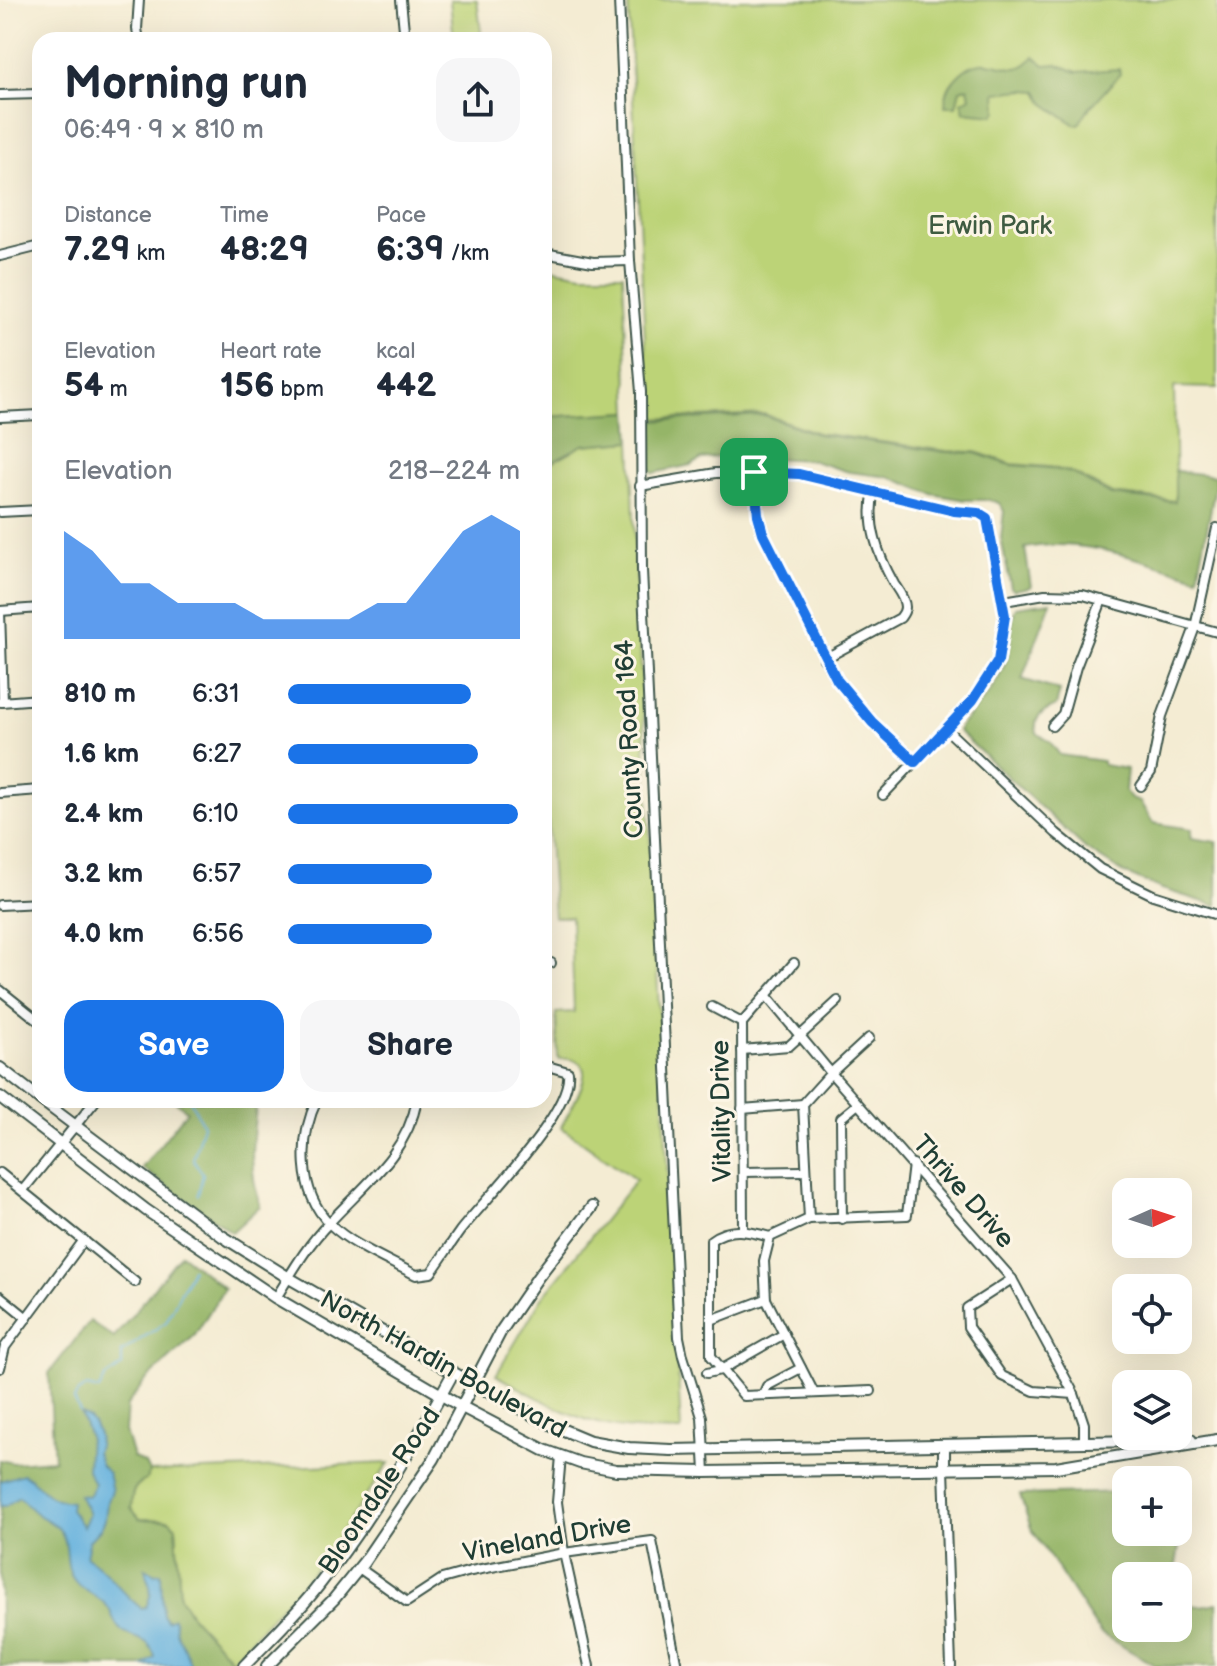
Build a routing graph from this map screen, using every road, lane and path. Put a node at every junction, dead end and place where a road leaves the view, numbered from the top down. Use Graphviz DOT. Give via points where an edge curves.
graph roads {
  1 [pos="139,0"];
  2 [pos="401,0"];
  3 [pos="619,0"];
  4 [pos="138,32"];
  5 [pos="404,32"];
  6 [pos="32,94"];
  7 [pos="0,95"];
  8 [pos="32,248"];
  9 [pos="552,254"];
  10 [pos="0,256"];
  11 [pos="630,261"];
  12 [pos="32,415"];
  13 [pos="0,417"];
  14 [pos="754,472"];
  15 [pos="640,486"];
  16 [pos="874,491"];
  17 [pos="32,510"];
  18 [pos="0,512"];
  19 [pos="1217,528"];
  20 [pos="1102,600"];
  21 [pos="1004,601"];
  22 [pos="32,609"];
  23 [pos="0,611"];
  24 [pos="1195,627"];
  25 [pos="1217,632"];
  26 [pos="824,659"];
  27 [pos="32,700"];
  28 [pos="2,702"];
  29 [pos="1052,726"];
  30 [pos="946,729"];
  31 [pos="915,762"];
  32 [pos="1141,786"];
  33 [pos="32,791"];
  34 [pos="0,793"];
  35 [pos="883,795"];
  36 [pos="32,903"];
  37 [pos="0,905"];
  38 [pos="1217,915"];
  39 [pos="794,963"];
  40 [pos="0,990"];
  41 [pos="766,995"];
  42 [pos="838,1001"];
  43 [pos="712,1007"];
  44 [pos="32,1016"];
  45 [pos="742,1023"];
  46 [pos="801,1036"];
  47 [pos="869,1038"];
  48 [pos="742,1050"];
  49 [pos="552,1066"];
  50 [pos="0,1068"];
  51 [pos="831,1073"];
  52 [pos="32,1094"];
  53 [pos="0,1097"];
  54 [pos="803,1104"];
  55 [pos="858,1104"];
  56 [pos="50,1108"];
  57 [pos="89,1108"];
  58 [pos="313,1108"];
  59 [pos="415,1108"];
  60 [pos="742,1109"];
  61 [pos="74,1126"];
  62 [pos="60,1143"];
  63 [pos="913,1164"];
  64 [pos="805,1171"];
  65 [pos="743,1172"];
  66 [pos="0,1173"];
  67 [pos="23,1190"];
  68 [pos="592,1207"];
  69 [pos="809,1219"];
  70 [pos="842,1219"];
  71 [pos="329,1223"];
  72 [pos="743,1230"];
  73 [pos="770,1237"];
  74 [pos="84,1240"];
  75 [pos="289,1278"];
  76 [pos="1012,1279"];
  77 [pos="135,1282"];
  78 [pos="0,1296"];
  79 [pos="276,1298"];
  80 [pos="766,1299"];
  81 [pos="27,1318"];
  82 [pos="711,1320"];
  83 [pos="784,1334"];
  84 [pos="0,1368"];
  85 [pos="801,1368"];
  86 [pos="721,1370"];
  87 [pos="453,1373"];
  88 [pos="707,1373"];
  89 [pos="475,1385"];
  90 [pos="871,1391"];
  91 [pos="814,1393"];
  92 [pos="1074,1394"];
  93 [pos="441,1395"];
  94 [pos="763,1395"];
  95 [pos="462,1407"];
  96 [pos="1217,1440"];
  97 [pos="1084,1442"];
  98 [pos="944,1445"];
  99 [pos="705,1449"];
  100 [pos="561,1456"];
  101 [pos="944,1469"];
  102 [pos="705,1472"];
  103 [pos="564,1553"];
  104 [pos="359,1568"];
  105 [pos="244,1666"];
  106 [pos="267,1666"];
  107 [pos="589,1666"];
  108 [pos="677,1666"];
  109 [pos="951,1666"];
  1 -- 4 [label="street"];
  2 -- 5 [label="street"];
  3 -- 11 [label="street, County Road 164"];
  6 -- 7 [label="street"];
  8 -- 10 [label="street"];
  9 -- 11 [label="street" via="593,262"];
  11 -- 15 [label="street, County Road 164" via="641,392"];
  12 -- 13 [label="street"];
  14 -- 15 [label="street"];
  14 -- 16 [label="street" via="799,474"];
  14 -- 26 [label="street" via="763,533"];
  15 -- 99 [label="street, County Road 164" via="679,1337 702,1417"];
  16 -- 21 [label="street" via="987,518"];
  16 -- 26 [label="street" via="874,537 905,611"];
  17 -- 18 [label="street"];
  19 -- 24 [label="street"];
  20 -- 21 [label="street" via="1063,593"];
  20 -- 24 [label="street"];
  20 -- 29 [label="street" via="1063,714"];
  21 -- 30 [label="street" via="998,661"];
  22 -- 23 [label="street"];
  23 -- 28 [label="street"];
  24 -- 25 [label="street"];
  24 -- 32 [label="street" via="1162,716 1151,772"];
  26 -- 31 [label="street" via="849,697"];
  27 -- 28 [label="street"];
  30 -- 31 [label="street"];
  30 -- 38 [label="street" via="1100,869 1153,895"];
  31 -- 35 [label="street"];
  33 -- 34 [label="street"];
  36 -- 37 [label="street"];
  39 -- 41 [label="street, Vitality Drive"];
  40 -- 44 [label="street"];
  41 -- 45 [label="street, Vitality Drive"];
  41 -- 46 [label="street, Thrive Drive"];
  42 -- 46 [label="street"];
  43 -- 45 [label="street"];
  45 -- 48 [label="street, Vitality Drive"];
  46 -- 48 [label="street" via="789,1046"];
  46 -- 51 [label="street, Thrive Drive"];
  47 -- 51 [label="street"];
  48 -- 60 [label="street, Vitality Drive"];
  49 -- 71 [label="street" via="568,1072 565,1090 544,1129 431,1273 416,1275"];
  50 -- 52 [label="street, North Hardin Boulevard"];
  51 -- 54 [label="street"];
  51 -- 55 [label="street, Thrive Drive"];
  53 -- 62 [label="street, North Hardin Boulevard"];
  54 -- 60 [label="street"];
  54 -- 64 [label="street"];
  55 -- 63 [label="street, Thrive Drive"];
  55 -- 70 [label="street" via="841,1118"];
  56 -- 61 [label="street, North Hardin Boulevard"];
  57 -- 61 [label="street"];
  58 -- 71 [label="street" via="307,1122 305,1173"];
  59 -- 71 [label="street" via="404,1139 385,1165"];
  60 -- 65 [label="street, Vitality Drive"];
  61 -- 62 [label="street"];
  61 -- 75 [label="street, North Hardin Boulevard" via="222,1236"];
  62 -- 67 [label="street"];
  62 -- 79 [label="street, North Hardin Boulevard" via="146,1210"];
  63 -- 70 [label="street" via="907,1215"];
  63 -- 76 [label="street, Thrive Drive"];
  64 -- 65 [label="street"];
  64 -- 69 [label="street"];
  65 -- 72 [label="street, Vitality Drive"];
  66 -- 67 [label="street"];
  67 -- 74 [label="street"];
  68 -- 89 [label="street, Bloomdale Road" via="501,1331"];
  69 -- 70 [label="street"];
  69 -- 73 [label="street"];
  71 -- 75 [label="street"];
  72 -- 73 [label="street"];
  72 -- 82 [label="street" via="722,1232 711,1240"];
  73 -- 80 [label="street" via="764,1261"];
  74 -- 77 [label="street"];
  74 -- 81 [label="street"];
  75 -- 79 [label="street"];
  75 -- 87 [label="street, North Hardin Boulevard"];
  76 -- 92 [label="street, Thrive Drive"];
  76 -- 92 [label="street" via="967,1308 968,1327 1002,1376 1034,1391"];
  78 -- 81 [label="street"];
  79 -- 93 [label="street, North Hardin Boulevard"];
  80 -- 82 [label="street"];
  80 -- 83 [label="street"];
  81 -- 84 [label="street" via="5,1347"];
  82 -- 86 [label="street" via="711,1356"];
  83 -- 85 [label="street"];
  83 -- 86 [label="street"];
  85 -- 91 [label="street"];
  85 -- 94 [label="street" via="767,1386"];
  86 -- 88 [label="street"];
  86 -- 94 [label="street" via="744,1396"];
  87 -- 89 [label="street, North Hardin Boulevard"];
  87 -- 93 [label="street, Bloomdale Road"];
  89 -- 95 [label="street, Bloomdale Road"];
  89 -- 99 [label="street, North Hardin Boulevard" via="590,1441 629,1448"];
  90 -- 91 [label="street"];
  91 -- 94 [label="street"];
  92 -- 97 [label="street, Thrive Drive"];
  93 -- 95 [label="street, North Hardin Boulevard"];
  93 -- 105 [label="street, Bloomdale Road" via="370,1514 318,1587"];
  95 -- 100 [label="street, North Hardin Boulevard"];
  95 -- 104 [label="street, Bloomdale Road" via="434,1459"];
  96 -- 97 [label="street, North Hardin Boulevard"];
  96 -- 101 [label="street, North Hardin Boulevard" via="1056,1467"];
  97 -- 98 [label="street, North Hardin Boulevard"];
  98 -- 99 [label="street, North Hardin Boulevard"];
  98 -- 101 [label="street"];
  99 -- 102 [label="street, County Road 164"];
  100 -- 102 [label="street, North Hardin Boulevard" via="616,1470"];
  100 -- 103 [label="street" via="557,1502"];
  101 -- 102 [label="street, North Hardin Boulevard"];
  101 -- 109 [label="street"];
  103 -- 104 [label="street, Vineland Drive" via="442,1579 407,1602"];
  103 -- 107 [label="street"];
  103 -- 108 [label="street, Vineland Drive" via="652,1541"];
  104 -- 106 [label="street, Bloomdale Road"];
}
